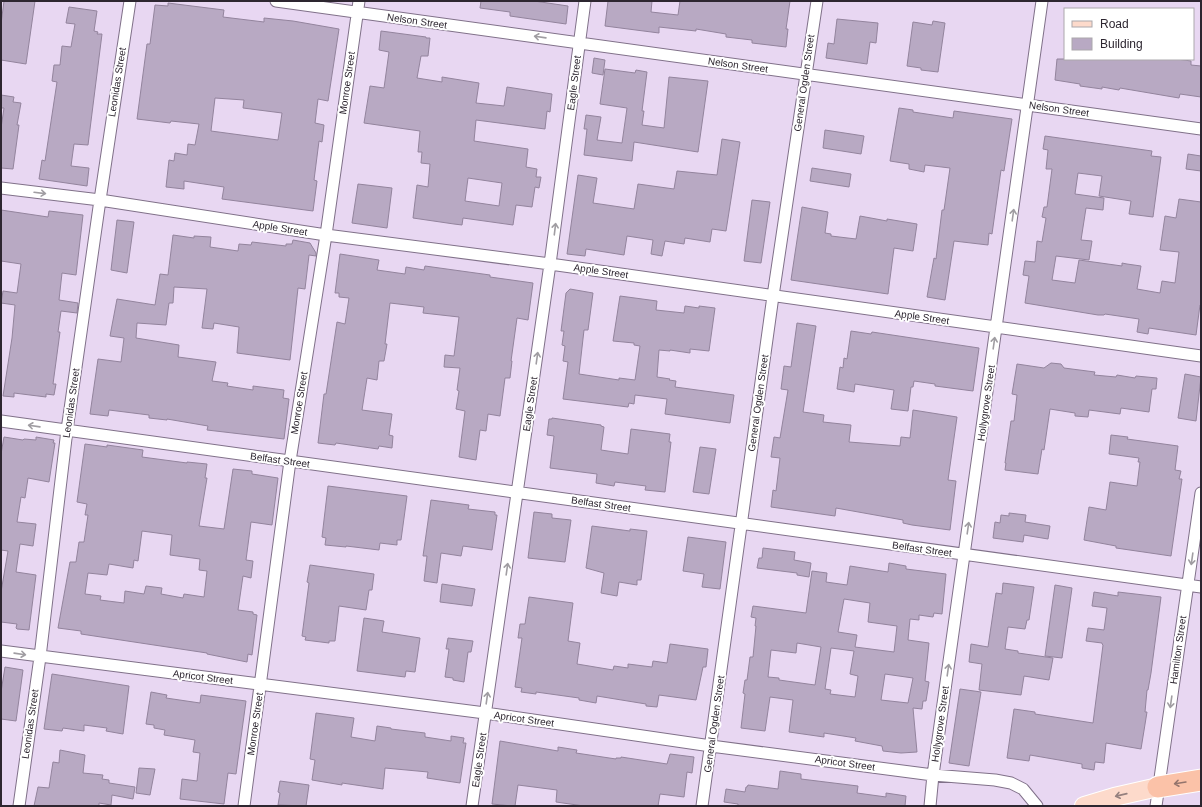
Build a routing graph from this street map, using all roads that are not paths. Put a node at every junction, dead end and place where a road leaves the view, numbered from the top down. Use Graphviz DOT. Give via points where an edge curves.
graph roads {
  1 [pos="130,1"];
  2 [pos="276,1"];
  3 [pos="359,1"];
  4 [pos="585,1"];
  5 [pos="816,1"];
  6 [pos="1042,1"];
  7 [pos="357,13"];
  8 [pos="579,42"];
  9 [pos="805,74"];
  10 [pos="1028,105"];
  11 [pos="1201,129"];
  12 [pos="1,188"];
  13 [pos="100,200"];
  14 [pos="326,235"];
  15 [pos="550,264"];
  16 [pos="773,296"];
  17 [pos="997,327"];
  18 [pos="1201,356"];
  19 [pos="1,421"];
  20 [pos="67,430"];
  21 [pos="290,461"];
  22 [pos="518,493"];
  23 [pos="1201,493"];
  24 [pos="741,524"];
  25 [pos="964,555"];
  26 [pos="1188,586"];
  27 [pos="1201,588"];
  28 [pos="1,651"];
  29 [pos="40,657"];
  30 [pos="260,684"];
  31 [pos="485,713"];
  32 [pos="711,746"];
  33 [pos="933,775"];
  34 [pos="1201,780"];
  35 [pos="1157,796"];
  36 [pos="19,806"];
  37 [pos="244,806"];
  38 [pos="472,806"];
  39 [pos="702,806"];
  40 [pos="930,806"];
  41 [pos="1037,806"];
  42 [pos="1084,806"];
  1 -- 13 [label="street, Leonidas Street"];
  2 -- 7 [label="street, Nelson Street"];
  3 -- 7 [label="street, Monroe Street"];
  4 -- 8 [label="street, Eagle Street"];
  5 -- 9 [label="street, General Ogden Street"];
  6 -- 10 [label="street, Hollygrove Street"];
  8 -- 7 [label="street, Nelson Street, one-way"];
  7 -- 14 [label="street, Monroe Street"];
  8 -- 9 [label="street, Nelson Street"];
  15 -- 8 [label="street, Eagle Street, one-way"];
  9 -- 10 [label="street, Nelson Street"];
  9 -- 16 [label="street, General Ogden Street"];
  10 -- 11 [label="street, Nelson Street"];
  17 -- 10 [label="street, Hollygrove Street, one-way"];
  12 -- 13 [label="street, Apple Street, one-way"];
  13 -- 14 [label="street, Apple Street"];
  13 -- 20 [label="street, Leonidas Street"];
  14 -- 15 [label="street, Apple Street"];
  14 -- 21 [label="street, Monroe Street"];
  15 -- 16 [label="street, Apple Street"];
  22 -- 15 [label="street, Eagle Street, one-way"];
  16 -- 17 [label="street, Apple Street"];
  16 -- 24 [label="street, General Ogden Street"];
  17 -- 18 [label="street, Apple Street"];
  25 -- 17 [label="street, Hollygrove Street, one-way"];
  20 -- 19 [label="street, Belfast Street, one-way"];
  20 -- 21 [label="street, Belfast Street"];
  20 -- 29 [label="street, Leonidas Street"];
  21 -- 22 [label="street, Belfast Street"];
  21 -- 30 [label="street, Monroe Street"];
  22 -- 24 [label="street, Belfast Street"];
  31 -- 22 [label="street, Eagle Street, one-way"];
  23 -- 26 [label="street, Hamilton Street, one-way"];
  24 -- 25 [label="street, Belfast Street"];
  24 -- 32 [label="street, General Ogden Street"];
  25 -- 26 [label="street, Belfast Street"];
  33 -- 25 [label="street, Hollygrove Street, one-way"];
  26 -- 27 [label="street, Belfast Street"];
  26 -- 35 [label="street, Hamilton Street, one-way"];
  28 -- 29 [label="street, Apricot Street, one-way"];
  29 -- 30 [label="street, Apricot Street"];
  29 -- 36 [label="street, Leonidas Street"];
  30 -- 31 [label="street, Apricot Street"];
  30 -- 37 [label="street, Monroe Street"];
  31 -- 32 [label="street, Apricot Street"];
  31 -- 38 [label="street, Eagle Street"];
  32 -- 33 [label="street, Apricot Street"];
  32 -- 39 [label="street, General Ogden Street"];
  33 -- 40 [label="street, Hollygrove Street"];
  33 -- 41 [label="street, Apricot Street" via="1011,783 1023,788"];
  34 -- 35 [label="highway, one-way"];
  35 -- 42 [label="main road, one-way" via="1114,797"];
}
